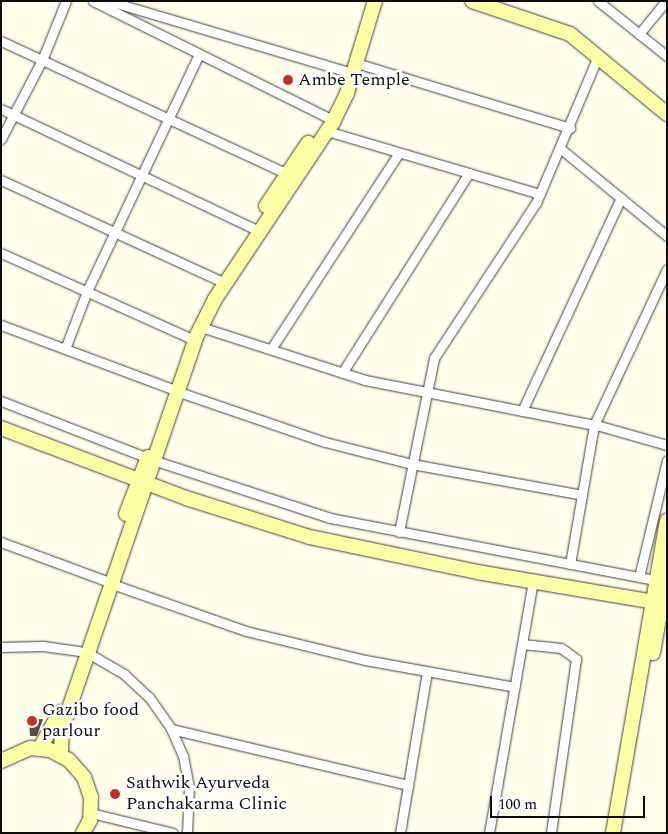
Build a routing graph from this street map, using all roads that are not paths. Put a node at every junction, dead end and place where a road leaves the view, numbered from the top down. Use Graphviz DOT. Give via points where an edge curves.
graph roads {
  1 [pos="66,1"];
  2 [pos="93,1"];
  3 [pos="109,1"];
  4 [pos="366,1"];
  5 [pos="375,1"];
  6 [pos="472,1"];
  7 [pos="598,1"];
  8 [pos="666,1"];
  9 [pos="639,34"];
  10 [pos="1,41"];
  11 [pos="199,54"];
  12 [pos="598,56"];
  13 [pos="667,56"];
  14 [pos="42,60"];
  15 [pos="350,67"];
  16 [pos="1,109"];
  17 [pos="13,114"];
  18 [pos="667,114"];
  19 [pos="327,117"];
  20 [pos="171,120"];
  21 [pos="570,128"];
  22 [pos="327,131"];
  23 [pos="1,139"];
  24 [pos="562,149"];
  25 [pos="399,153"];
  26 [pos="469,173"];
  27 [pos="286,174"];
  28 [pos="143,176"];
  29 [pos="1,180"];
  30 [pos="540,194"];
  31 [pos="621,198"];
  32 [pos="253,228"];
  33 [pos="116,233"];
  34 [pos="667,236"];
  35 [pos="1,253"];
  36 [pos="667,270"];
  37 [pos="218,280"];
  38 [pos="87,291"];
  39 [pos="1,325"];
  40 [pos="201,327"];
  41 [pos="188,337"];
  42 [pos="66,349"];
  43 [pos="271,350"];
  44 [pos="342,373"];
  45 [pos="176,390"];
  46 [pos="426,392"];
  47 [pos="1,401"];
  48 [pos="522,411"];
  49 [pos="594,425"];
  50 [pos="1,428"];
  51 [pos="667,446"];
  52 [pos="152,459"];
  53 [pos="667,460"];
  54 [pos="412,464"];
  55 [pos="142,481"];
  56 [pos="582,496"];
  57 [pos="667,521"];
  58 [pos="399,532"];
  59 [pos="1,542"];
  60 [pos="570,564"];
  61 [pos="639,577"];
  62 [pos="662,578"];
  63 [pos="533,581"];
  64 [pos="108,582"];
  65 [pos="660,602"];
  66 [pos="522,644"];
  67 [pos="1,647"];
  68 [pos="84,652"];
  69 [pos="427,672"];
  70 [pos="515,687"];
  71 [pos="171,729"];
  72 [pos="40,748"];
  73 [pos="61,754"];
  74 [pos="1,760"];
  75 [pos="408,785"];
  76 [pos="91,813"];
  77 [pos="83,833"];
  78 [pos="174,833"];
  79 [pos="187,833"];
  80 [pos="400,833"];
  81 [pos="489,833"];
  82 [pos="551,833"];
  83 [pos="613,833"];
  84 [pos="623,833"];
  1 -- 14 [label="street"];
  2 -- 11 [label="street"];
  3 -- 15 [label="street"];
  4 -- 15 [label="street"];
  5 -- 15 [label="street"];
  6 -- 12 [label="street" via="570,34"];
  7 -- 9 [label="street"];
  8 -- 9 [label="street"];
  9 -- 13 [label="street"];
  10 -- 14 [label="street"];
  11 -- 19 [label="street"];
  11 -- 20 [label="street"];
  12 -- 18 [label="street"];
  12 -- 21 [label="street"];
  14 -- 17 [label="street"];
  14 -- 20 [label="street"];
  15 -- 19 [label="street"];
  15 -- 21 [label="street"];
  15 -- 22 [label="street" via="346,93"];
  16 -- 17 [label="street"];
  17 -- 23 [label="street"];
  17 -- 28 [label="street"];
  19 -- 27 [label="street"];
  20 -- 27 [label="street"];
  20 -- 28 [label="street"];
  21 -- 24 [label="street"];
  22 -- 25 [label="street"];
  22 -- 40 [label="street" via="215,299"];
  24 -- 30 [label="street"];
  24 -- 31 [label="street"];
  25 -- 26 [label="street"];
  25 -- 43 [label="street"];
  26 -- 30 [label="street"];
  26 -- 44 [label="street"];
  27 -- 32 [label="street"];
  28 -- 32 [label="street"];
  28 -- 33 [label="street"];
  29 -- 33 [label="street"];
  30 -- 46 [label="street" via="504,256 434,358"];
  31 -- 34 [label="street"];
  31 -- 48 [label="street"];
  32 -- 37 [label="street"];
  33 -- 37 [label="street"];
  33 -- 38 [label="street"];
  35 -- 38 [label="street"];
  36 -- 49 [label="street"];
  37 -- 41 [label="street"];
  38 -- 41 [label="street"];
  38 -- 42 [label="street"];
  39 -- 42 [label="street"];
  40 -- 43 [label="street"];
  40 -- 45 [label="street"];
  41 -- 45 [label="street"];
  42 -- 45 [label="street"];
  43 -- 44 [label="street"];
  44 -- 46 [label="street"];
  45 -- 52 [label="street"];
  45 -- 54 [label="street" via="325,442"];
  46 -- 48 [label="street"];
  46 -- 54 [label="street"];
  47 -- 52 [label="street"];
  48 -- 49 [label="street"];
  49 -- 51 [label="street"];
  49 -- 56 [label="street"];
  50 -- 55 [label="street"];
  52 -- 55 [label="street"];
  52 -- 58 [label="street" via="330,518"];
  53 -- 61 [label="street"];
  54 -- 56 [label="street"];
  54 -- 58 [label="street"];
  55 -- 63 [label="street" via="310,537"];
  55 -- 64 [label="street"];
  56 -- 60 [label="street"];
  57 -- 62 [label="street"];
  58 -- 60 [label="street"];
  59 -- 64 [label="street"];
  60 -- 61 [label="street"];
  61 -- 62 [label="street"];
  62 -- 65 [label="street"];
  63 -- 65 [label="street"];
  63 -- 66 [label="street"];
  64 -- 68 [label="street"];
  64 -- 69 [label="street" via="246,631"];
  65 -- 83 [label="street"];
  65 -- 84 [label="street"];
  66 -- 70 [label="street"];
  66 -- 82 [label="street" via="561,648 576,659"];
  67 -- 68 [label="street" via="44,646"];
  68 -- 71 [label="street" via="124,674 149,697"];
  68 -- 72 [label="street" via="56,724"];
  68 -- 73 [label="street" via="62,729"];
  69 -- 70 [label="street"];
  69 -- 75 [label="street"];
  70 -- 81 [label="street"];
  71 -- 75 [label="street"];
  71 -- 79 [label="street" via="183,756 189,786"];
  72 -- 73 [label="street"];
  72 -- 74 [label="street" via="7,755"];
  73 -- 76 [label="street" via="84,777"];
  75 -- 80 [label="street"];
  76 -- 77 [label="street"];
  76 -- 78 [label="street"];
}
